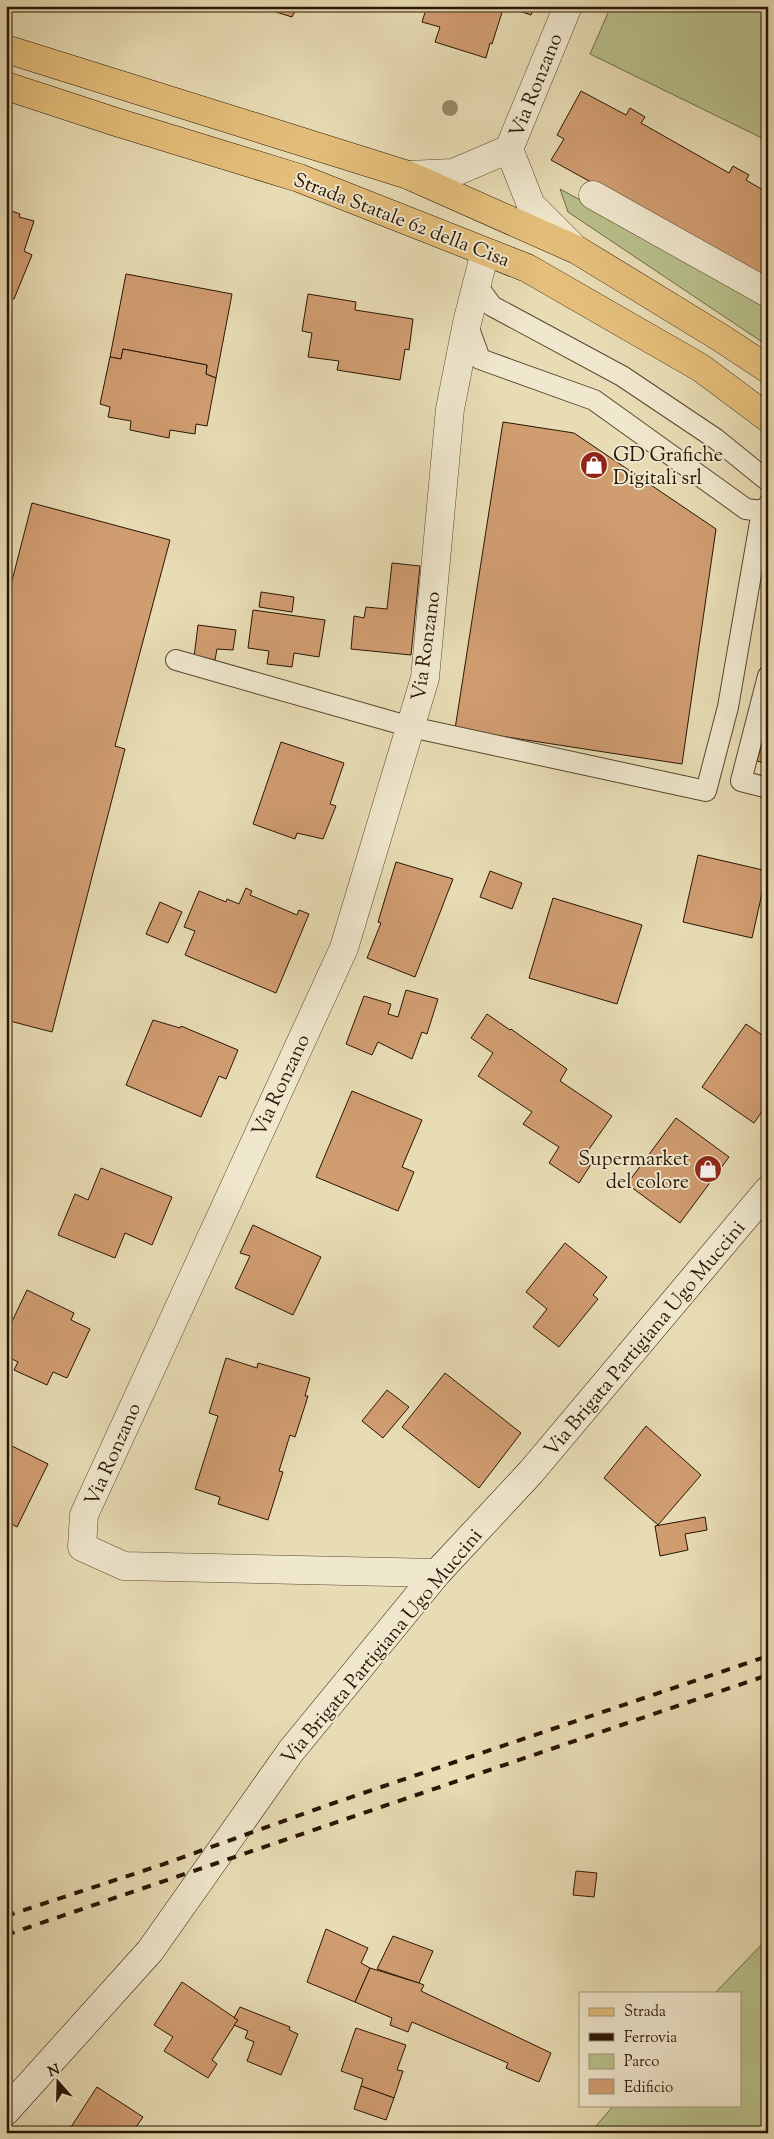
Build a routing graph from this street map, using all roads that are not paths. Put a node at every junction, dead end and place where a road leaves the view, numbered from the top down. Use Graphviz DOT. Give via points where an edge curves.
graph roads {
  1 [pos="568,6"];
  2 [pos="6,49"];
  3 [pos="6,86"];
  4 [pos="509,149"];
  5 [pos="408,175"];
  6 [pos="593,195"];
  7 [pos="576,250"];
  8 [pos="485,252"];
  9 [pos="476,284"];
  10 [pos="768,293"];
  11 [pos="467,323"];
  12 [pos="768,369"];
  13 [pos="768,418"];
  14 [pos="768,481"];
  15 [pos="765,508"];
  16 [pos="176,660"];
  17 [pos="768,676"];
  18 [pos="412,727"];
  19 [pos="768,788"];
  20 [pos="768,1190"];
  21 [pos="437,1573"];
  22 [pos="6,2111"];
  1 -- 4 [label="street, Via Ronzano"];
  2 -- 5 [label="main road, Strada Statale 62 della Cisa"];
  3 -- 8 [label="main road, Strada Statale 62 della Cisa" via="300,178"];
  4 -- 5 [label="street, Via Ronzano" via="453,172"];
  4 -- 7 [label="street" via="530,205"];
  5 -- 7 [label="main road, Strada Statale 62 della Cisa"];
  6 -- 10 [label="street"];
  7 -- 12 [label="main road, Strada Statale 62 della Cisa"];
  8 -- 9 [label="street, Via Ronzano"];
  8 -- 13 [label="main road, Strada Statale 62 della Cisa" via="527,268 701,368"];
  9 -- 11 [label="street, Via Ronzano"];
  9 -- 14 [label="lane" via="492,306 622,376 716,439"];
  11 -- 15 [label="lane" via="480,359 594,400 746,509"];
  11 -- 18 [label="street, Via Ronzano" via="450,409 425,678"];
  15 -- 18 [label="lane" via="728,707 706,791"];
  16 -- 18 [label="lane"];
  17 -- 19 [label="lane" via="741,781"];
  18 -- 21 [label="street, Via Ronzano" via="344,948 84,1515 82,1547 124,1566"];
  20 -- 21 [label="street, Via Brigata Partigiana Ugo Muccini" via="532,1472"];
  21 -- 22 [label="street, Via Brigata Partigiana Ugo Muccini" via="290,1751 150,1951"];
}
